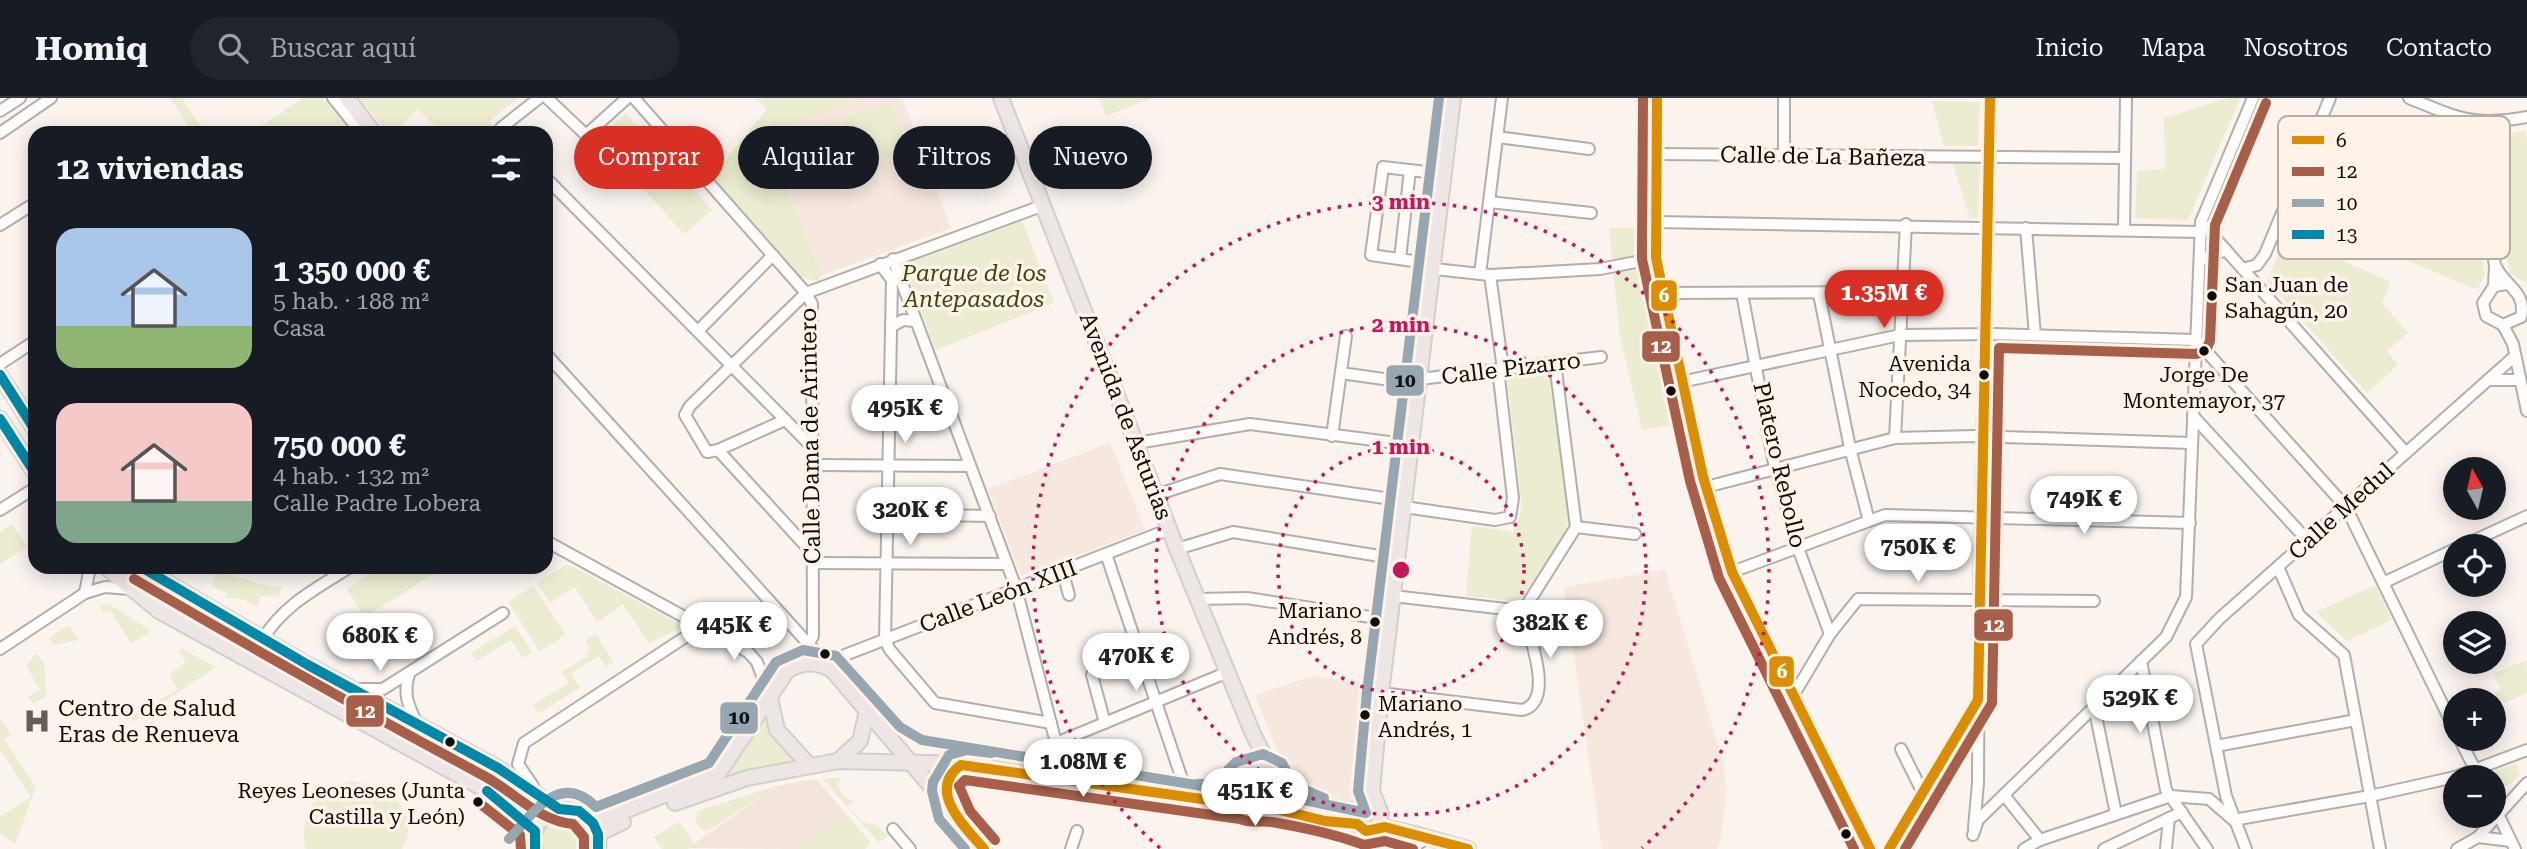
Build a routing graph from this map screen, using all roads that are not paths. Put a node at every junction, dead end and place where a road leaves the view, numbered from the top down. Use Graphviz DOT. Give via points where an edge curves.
graph roads {
  1 [pos="20,98"];
  2 [pos="51,98"];
  3 [pos="333,98"];
  4 [pos="347,98"];
  5 [pos="539,98"];
  6 [pos="547,98"];
  7 [pos="627,98"];
  8 [pos="634,98"];
  9 [pos="1002,98"];
  10 [pos="1453,98"];
  11 [pos="1502,98"];
  12 [pos="1657,98"];
  13 [pos="1784,98"];
  14 [pos="1990,98"];
  15 [pos="2126,98"];
  16 [pos="2253,98"];
  17 [pos="2330,98"];
  18 [pos="2409,98"];
  19 [pos="0,111"];
  20 [pos="2322,116"];
  21 [pos="2454,116"];
  22 [pos="355,126"];
  23 [pos="369,126"];
  24 [pos="508,126"];
  25 [pos="0,132"];
  26 [pos="1497,137"];
  27 [pos="1589,149"];
  28 [pos="1656,154"];
  29 [pos="1784,156"];
  30 [pos="1989,157"];
  31 [pos="2125,158"];
  32 [pos="1410,170"];
  33 [pos="1444,174"];
  34 [pos="553,185"];
  35 [pos="1489,202"];
  36 [pos="1044,205"];
  37 [pos="28,207"];
  38 [pos="1591,213"];
  39 [pos="1655,222"];
  40 [pos="2278,223"];
  41 [pos="0,225"];
  42 [pos="1906,225"];
  43 [pos="1986,227"];
  44 [pos="2201,227"];
  45 [pos="2026,228"];
  46 [pos="2124,229"];
  47 [pos="2226,250"];
  48 [pos="773,255"];
  49 [pos="1656,258"];
  50 [pos="894,259"];
  51 [pos="1400,259"];
  52 [pos="2494,259"];
  53 [pos="2200,260"];
  54 [pos="880,264"];
  55 [pos="2495,265"];
  56 [pos="1434,266"];
  57 [pos="2243,269"];
  58 [pos="1485,275"];
  59 [pos="2507,284"];
  60 [pos="2494,286"];
  61 [pos="1903,292"];
  62 [pos="806,293"];
  63 [pos="1663,293"];
  64 [pos="1742,293"];
  65 [pos="1819,294"];
  66 [pos="915,321"];
  67 [pos="2516,322"];
  68 [pos="2503,325"];
  69 [pos="891,327"];
  70 [pos="698,331"];
  71 [pos="1985,334"];
  72 [pos="1900,335"];
  73 [pos="2035,335"];
  74 [pos="1346,336"];
  75 [pos="2196,340"];
  76 [pos="28,346"];
  77 [pos="2514,350"];
  78 [pos="1830,352"];
  79 [pos="1601,358"];
  80 [pos="553,362"];
  81 [pos="1555,363"];
  82 [pos="0,364"];
  83 [pos="730,365"];
  84 [pos="1757,367"];
  85 [pos="1501,369"];
  86 [pos="1341,373"];
  87 [pos="0,375"];
  88 [pos="2488,380"];
  89 [pos="2520,380"];
  90 [pos="1420,382"];
  91 [pos="1681,382"];
  92 [pos="2527,411"];
  93 [pos="2193,416"];
  94 [pos="0,419"];
  95 [pos="28,419"];
  96 [pos="785,420"];
  97 [pos="1332,436"];
  98 [pos="1983,437"];
  99 [pos="1895,438"];
  100 [pos="1136,443"];
  101 [pos="2191,443"];
  102 [pos="1412,445"];
  103 [pos="1850,448"];
  104 [pos="814,449"];
  105 [pos="713,451"];
  106 [pos="2406,453"];
  107 [pos="28,462"];
  108 [pos="814,465"];
  109 [pos="889,465"];
  110 [pos="970,466"];
  111 [pos="1776,467"];
  112 [pos="1706,487"];
  113 [pos="28,492"];
  114 [pos="1156,495"];
  115 [pos="1404,504"];
  116 [pos="2346,507"];
  117 [pos="0,510"];
  118 [pos="887,514"];
  119 [pos="990,516"];
  120 [pos="2527,516"];
  121 [pos="1980,517"];
  122 [pos="1869,521"];
  123 [pos="2190,523"];
  124 [pos="1576,527"];
  125 [pos="1170,529"];
  126 [pos="1635,534"];
  127 [pos="2488,534"];
  128 [pos="2307,540"];
  129 [pos="553,545"];
  130 [pos="1798,548"];
  131 [pos="1177,549"];
  132 [pos="1106,554"];
  133 [pos="2443,555"];
  134 [pos="813,558"];
  135 [pos="1398,559"];
  136 [pos="885,563"];
  137 [pos="1007,564"];
  138 [pos="2278,567"];
  139 [pos="1062,570"];
  140 [pos="1732,572"];
  141 [pos="89,574"];
  142 [pos="114,574"];
  143 [pos="153,574"];
  144 [pos="339,574"];
  145 [pos="2385,582"];
  146 [pos="1016,588"];
  147 [pos="130,589"];
  148 [pos="85,593"];
  149 [pos="1069,595"];
  150 [pos="1393,596"];
  151 [pos="1198,599"];
  152 [pos="1979,600"];
  153 [pos="2094,601"];
  154 [pos="1523,611"];
  155 [pos="503,613"];
  156 [pos="1390,620"];
  157 [pos="702,626"];
  158 [pos="1830,634"];
  159 [pos="262,639"];
  160 [pos="885,640"];
  161 [pos="809,645"];
  162 [pos="0,649"];
  163 [pos="2141,661"];
  164 [pos="796,666"];
  165 [pos="833,671"];
  166 [pos="1228,673"];
  167 [pos="409,674"];
  168 [pos="1092,674"];
  169 [pos="356,689"];
  170 [pos="1381,693"];
  171 [pos="1793,696"];
  172 [pos="770,698"];
  173 [pos="1978,700"];
  174 [pos="1158,701"];
  175 [pos="2443,705"];
  176 [pos="2094,706"];
  177 [pos="867,710"];
  178 [pos="2356,720"];
  179 [pos="1051,723"];
  180 [pos="1105,723"];
  181 [pos="417,724"];
  182 [pos="1253,734"];
  183 [pos="891,738"];
  184 [pos="2216,746"];
  185 [pos="1901,749"];
  186 [pos="2527,750"];
  187 [pos="2465,751"];
  188 [pos="838,761"];
  189 [pos="910,761"];
  190 [pos="965,764"];
  191 [pos="809,765"];
  192 [pos="2461,765"];
  193 [pos="2473,765"];
  194 [pos="2494,765"];
  195 [pos="1249,770"];
  196 [pos="2443,780"];
  197 [pos="1978,783"];
  198 [pos="2527,783"];
  199 [pos="1278,785"];
  200 [pos="1237,786"];
  201 [pos="1923,793"];
  202 [pos="2171,796"];
  203 [pos="2226,796"];
  204 [pos="2370,796"];
  205 [pos="2002,797"];
  206 [pos="1195,798"];
  207 [pos="545,800"];
  208 [pos="2506,801"];
  209 [pos="1244,805"];
  210 [pos="1269,807"];
  211 [pos="2221,807"];
  212 [pos="559,809"];
  213 [pos="951,812"];
  214 [pos="2182,812"];
  215 [pos="2116,814"];
  216 [pos="1369,815"];
  217 [pos="2169,818"];
  218 [pos="2232,820"];
  219 [pos="2484,828"];
  220 [pos="2505,828"];
  221 [pos="893,830"];
  222 [pos="1077,831"];
  223 [pos="596,835"];
  224 [pos="2478,837"];
  225 [pos="535,838"];
  226 [pos="2040,839"];
  227 [pos="1413,840"];
  228 [pos="2513,845"];
  229 [pos="979,847"];
  230 [pos="519,849"];
  231 [pos="910,849"];
  232 [pos="1071,849"];
  233 [pos="1468,849"];
  234 [pos="1870,849"];
  235 [pos="1889,849"];
  236 [pos="2024,849"];
  237 [pos="2104,849"];
  238 [pos="2166,849"];
  239 [pos="2207,849"];
  240 [pos="2246,849"];
  241 [pos="2381,849"];
  242 [pos="2457,849"];
  1 -- 19 [label="street"];
  2 -- 25 [label="street"];
  3 -- 22 [label="street"];
  4 -- 23 [label="main road"];
  5 -- 24 [label="street"];
  6 -- 7 [label="street" via="586,135"];
  8 -- 48 [label="street, Calle Dama de Arintero"];
  9 -- 36 [label="main road, Avenida de Asturias"];
  10 -- 33 [label="main road"];
  11 -- 26 [label="street"];
  12 -- 28 [label="street"];
  13 -- 29 [label="street"];
  14 -- 30 [label="street"];
  15 -- 31 [label="street"];
  16 -- 44 [label="street"];
  17 -- 20 [label="street"];
  18 -- 21 [label="street"];
  26 -- 27 [label="street"];
  26 -- 35 [label="street"];
  28 -- 29 [label="street, Calle de La Bañeza"];
  28 -- 39 [label="street"];
  29 -- 30 [label="street, Calle de La Bañeza"];
  30 -- 31 [label="street, Calle de La Bañeza"];
  30 -- 43 [label="street"];
  31 -- 46 [label="street"];
  32 -- 33 [label="street"];
  32 -- 51 [label="street"];
  32 -- 51 [label="street" via="1383,167 1371,255"];
  33 -- 56 [label="main road"];
  34 -- 70 [label="street"];
  35 -- 38 [label="street"];
  35 -- 58 [label="street"];
  36 -- 50 [label="street"];
  36 -- 100 [label="main road, Avenida de Asturias"];
  37 -- 41 [label="street"];
  39 -- 42 [label="street"];
  39 -- 49 [label="street"];
  40 -- 57 [label="street" via="2257,265"];
  42 -- 43 [label="street"];
  42 -- 61 [label="street"];
  43 -- 45 [label="street"];
  43 -- 71 [label="street"];
  44 -- 46 [label="street"];
  44 -- 47 [label="street"];
  44 -- 53 [label="street"];
  45 -- 46 [label="street"];
  45 -- 73 [label="street"];
  47 -- 53 [label="street"];
  47 -- 57 [label="street"];
  48 -- 62 [label="street, Calle Dama de Arintero"];
  48 -- 70 [label="street"];
  49 -- 58 [label="street" via="1613,267"];
  49 -- 63 [label="street"];
  50 -- 54 [label="street"];
  50 -- 66 [label="street"];
  51 -- 56 [label="street"];
  52 -- 55 [label="street"];
  53 -- 75 [label="street"];
  54 -- 62 [label="street"];
  54 -- 69 [label="street" via="892,279"];
  55 -- 59 [label="street"];
  55 -- 60 [label="street"];
  56 -- 58 [label="street"];
  56 -- 90 [label="main road"];
  57 -- 106 [label="street"];
  58 -- 85 [label="street"];
  59 -- 60 [label="street"];
  59 -- 67 [label="street" via="2524,297 2524,311"];
  60 -- 68 [label="street" via="2485,296 2484,310 2491,321"];
  61 -- 65 [label="street"];
  61 -- 72 [label="street"];
  62 -- 83 [label="street"];
  62 -- 104 [label="street, Calle Dama de Arintero" via="812,304"];
  63 -- 64 [label="street"];
  63 -- 91 [label="street"];
  64 -- 65 [label="street"];
  64 -- 84 [label="street, Platero Rebollo"];
  65 -- 78 [label="street"];
  66 -- 69 [label="street" via="902,320"];
  66 -- 110 [label="street"];
  67 -- 68 [label="street"];
  67 -- 77 [label="street"];
  68 -- 77 [label="street"];
  69 -- 109 [label="street"];
  70 -- 83 [label="street"];
  71 -- 72 [label="street"];
  71 -- 73 [label="street"];
  71 -- 98 [label="street"];
  72 -- 78 [label="street"];
  72 -- 99 [label="street"];
  73 -- 75 [label="street"];
  74 -- 86 [label="street"];
  75 -- 93 [label="street"];
  75 -- 116 [label="street"];
  76 -- 82 [label="street"];
  77 -- 88 [label="street, Calle Medul"];
  77 -- 89 [label="street"];
  78 -- 84 [label="street"];
  78 -- 103 [label="street"];
  79 -- 81 [label="street, Calle Pizarro"];
  80 -- 161 [label="street"];
  81 -- 85 [label="street, Calle Pizarro"];
  81 -- 124 [label="street"];
  83 -- 96 [label="street"];
  83 -- 105 [label="street" via="690,406 686,421"];
  84 -- 91 [label="street"];
  84 -- 111 [label="street, Platero Rebollo"];
  85 -- 90 [label="street, Calle Pizarro"];
  85 -- 115 [label="street" via="1513,498 1510,517 1495,520"];
  86 -- 90 [label="street, Calle Pizarro"];
  86 -- 97 [label="street"];
  87 -- 95 [label="main road"];
  88 -- 89 [label="street"];
  88 -- 106 [label="street, Calle Medul"];
  89 -- 92 [label="street"];
  90 -- 102 [label="main road"];
  91 -- 112 [label="street"];
  93 -- 101 [label="street"];
  93 -- 128 [label="street"];
  94 -- 107 [label="main road"];
  96 -- 104 [label="street"];
  96 -- 105 [label="street"];
  97 -- 100 [label="street" via="1250,424"];
  97 -- 102 [label="street"];
  98 -- 99 [label="street"];
  98 -- 101 [label="street"];
  98 -- 121 [label="street"];
  99 -- 103 [label="street"];
  100 -- 114 [label="main road, Avenida de Asturias"];
  101 -- 123 [label="street"];
  102 -- 115 [label="main road"];
  103 -- 111 [label="street"];
  103 -- 122 [label="street"];
  104 -- 108 [label="street, Calle Dama de Arintero"];
  105 -- 134 [label="street"];
  106 -- 116 [label="street, Calle Medul"];
  108 -- 109 [label="street"];
  108 -- 134 [label="street, Calle Dama de Arintero"];
  109 -- 110 [label="street"];
  109 -- 118 [label="street"];
  110 -- 119 [label="street"];
  111 -- 112 [label="street"];
  111 -- 130 [label="street, Platero Rebollo"];
  112 -- 140 [label="street"];
  113 -- 117 [label="street"];
  114 -- 115 [label="street" via="1220,474"];
  114 -- 125 [label="main road, Avenida de Asturias"];
  115 -- 135 [label="main road"];
  116 -- 128 [label="street, Calle Medul"];
  116 -- 145 [label="street"];
  118 -- 119 [label="street"];
  118 -- 136 [label="street"];
  119 -- 137 [label="street"];
  120 -- 127 [label="street"];
  121 -- 122 [label="street" via="1885,515"];
  121 -- 123 [label="street"];
  121 -- 152 [label="street"];
  122 -- 130 [label="street"];
  123 -- 163 [label="street" via="2186,597 2168,634"];
  124 -- 126 [label="street"];
  124 -- 154 [label="street"];
  125 -- 131 [label="main road, Avenida de Asturias"];
  125 -- 132 [label="street, Calle León XIII"];
  128 -- 138 [label="street, Calle Medul"];
  129 -- 157 [label="street"];
  130 -- 140 [label="street"];
  130 -- 158 [label="street, Platero Rebollo"];
  131 -- 135 [label="street" via="1233,532"];
  131 -- 151 [label="main road, Avenida de Asturias"];
  132 -- 139 [label="street, Calle León XIII"];
  132 -- 174 [label="street"];
  133 -- 145 [label="street"];
  134 -- 136 [label="street"];
  134 -- 161 [label="street, Calle Dama de Arintero" via="813,636"];
  135 -- 150 [label="main road"];
  136 -- 137 [label="street"];
  136 -- 160 [label="street"];
  137 -- 146 [label="street"];
  138 -- 178 [label="street" via="2299,615 2344,655"];
  138 -- 184 [label="street, Calle Medul" via="2196,644"];
  139 -- 146 [label="street, Calle León XIII"];
  139 -- 149 [label="street"];
  140 -- 171 [label="street"];
  141 -- 148 [label="street"];
  142 -- 147 [label="main road"];
  143 -- 159 [label="main road"];
  144 -- 159 [label="street" via="290,605 272,621"];
  145 -- 175 [label="street"];
  146 -- 160 [label="street, Calle León XIII"];
  146 -- 179 [label="street"];
  147 -- 148 [label="street" via="105,587"];
  147 -- 225 [label="main road" via="159,611 484,789"];
  148 -- 162 [label="street"];
  150 -- 154 [label="street"];
  150 -- 156 [label="main road"];
  151 -- 156 [label="street" via="1247,598"];
  151 -- 166 [label="main road, Avenida de Asturias"];
  152 -- 153 [label="street"];
  152 -- 158 [label="street" via="1858,599"];
  152 -- 173 [label="street"];
  154 -- 170 [label="street" via="1540,684 1536,702 1522,710"];
  155 -- 167 [label="street"];
  156 -- 170 [label="main road"];
  157 -- 172 [label="street" via="748,652 757,662"];
  157 -- 207 [label="street" via="524,743 518,764 521,774"];
  158 -- 171 [label="street"];
  159 -- 169 [label="main road"];
  160 -- 165 [label="street, Calle León XIII" via="841,657"];
  160 -- 179 [label="street" via="936,703"];
  161 -- 164 [label="street, Calle Dama de Arintero"];
  161 -- 165 [label="street"];
  163 -- 176 [label="street"];
  163 -- 202 [label="street" via="2166,790"];
  164 -- 165 [label="main road" via="815,663"];
  164 -- 172 [label="main road" via="787,671"];
  165 -- 177 [label="main road"];
  166 -- 174 [label="street"];
  166 -- 182 [label="main road, Avenida de Asturias"];
  167 -- 169 [label="street" via="383,689"];
  167 -- 181 [label="street" via="406,702"];
  168 -- 180 [label="street"];
  169 -- 181 [label="main road"];
  170 -- 216 [label="main road"];
  171 -- 234 [label="street"];
  172 -- 191 [label="main road" via="777,730"];
  172 -- 223 [label="main road" via="718,774"];
  173 -- 197 [label="street"];
  173 -- 201 [label="street"];
  174 -- 180 [label="street"];
  174 -- 206 [label="street"];
  176 -- 205 [label="street"];
  176 -- 215 [label="street"];
  177 -- 183 [label="main road"];
  177 -- 188 [label="main road" via="860,741"];
  178 -- 184 [label="street"];
  178 -- 204 [label="street"];
  179 -- 180 [label="street" via="1056,743"];
  181 -- 207 [label="main road" via="498,768"];
  182 -- 195 [label="main road, Avenida de Asturias"];
  182 -- 199 [label="main road, Avenida de Asturias"];
  183 -- 189 [label="main road"];
  183 -- 190 [label="main road" via="918,753"];
  184 -- 203 [label="street"];
  185 -- 201 [label="street"];
  186 -- 194 [label="street"];
  187 -- 192 [label="street"];
  187 -- 193 [label="street"];
  188 -- 189 [label="main road"];
  188 -- 191 [label="main road"];
  189 -- 190 [label="main road"];
  189 -- 213 [label="main road"];
  190 -- 206 [label="main road"];
  190 -- 213 [label="main road" via="947,780"];
  191 -- 223 [label="main road" via="740,780"];
  195 -- 199 [label="main road" via="1261,768"];
  195 -- 200 [label="main road"];
  196 -- 204 [label="street"];
  197 -- 205 [label="street" via="1983,792"];
  197 -- 205 [label="street" via="1974,833 1978,820"];
  198 -- 208 [label="street"];
  199 -- 210 [label="main road"];
  199 -- 216 [label="main road" via="1315,810"];
  200 -- 206 [label="main road" via="1220,798"];
  200 -- 209 [label="main road"];
  201 -- 235 [label="street"];
  202 -- 211 [label="street" via="2209,799"];
  202 -- 214 [label="street"];
  202 -- 215 [label="street"];
  203 -- 211 [label="street"];
  203 -- 218 [label="street"];
  204 -- 218 [label="street"];
  204 -- 241 [label="street"];
  205 -- 226 [label="street"];
  206 -- 209 [label="main road"];
  207 -- 212 [label="main road"];
  209 -- 210 [label="main road" via="1256,810"];
  210 -- 216 [label="main road" via="1325,821"];
  211 -- 218 [label="street"];
  212 -- 223 [label="main road" via="579,811"];
  212 -- 225 [label="main road" via="543,818"];
  213 -- 229 [label="main road"];
  214 -- 217 [label="street"];
  214 -- 239 [label="street"];
  215 -- 226 [label="street"];
  216 -- 227 [label="main road"];
  217 -- 237 [label="street"];
  217 -- 238 [label="street"];
  218 -- 240 [label="street"];
  219 -- 224 [label="street"];
  220 -- 228 [label="street"];
  221 -- 231 [label="street"];
  222 -- 232 [label="street"];
  224 -- 228 [label="street"];
  224 -- 242 [label="street"];
  225 -- 230 [label="main road"];
  226 -- 236 [label="street"];
  227 -- 233 [label="main road"];
}
